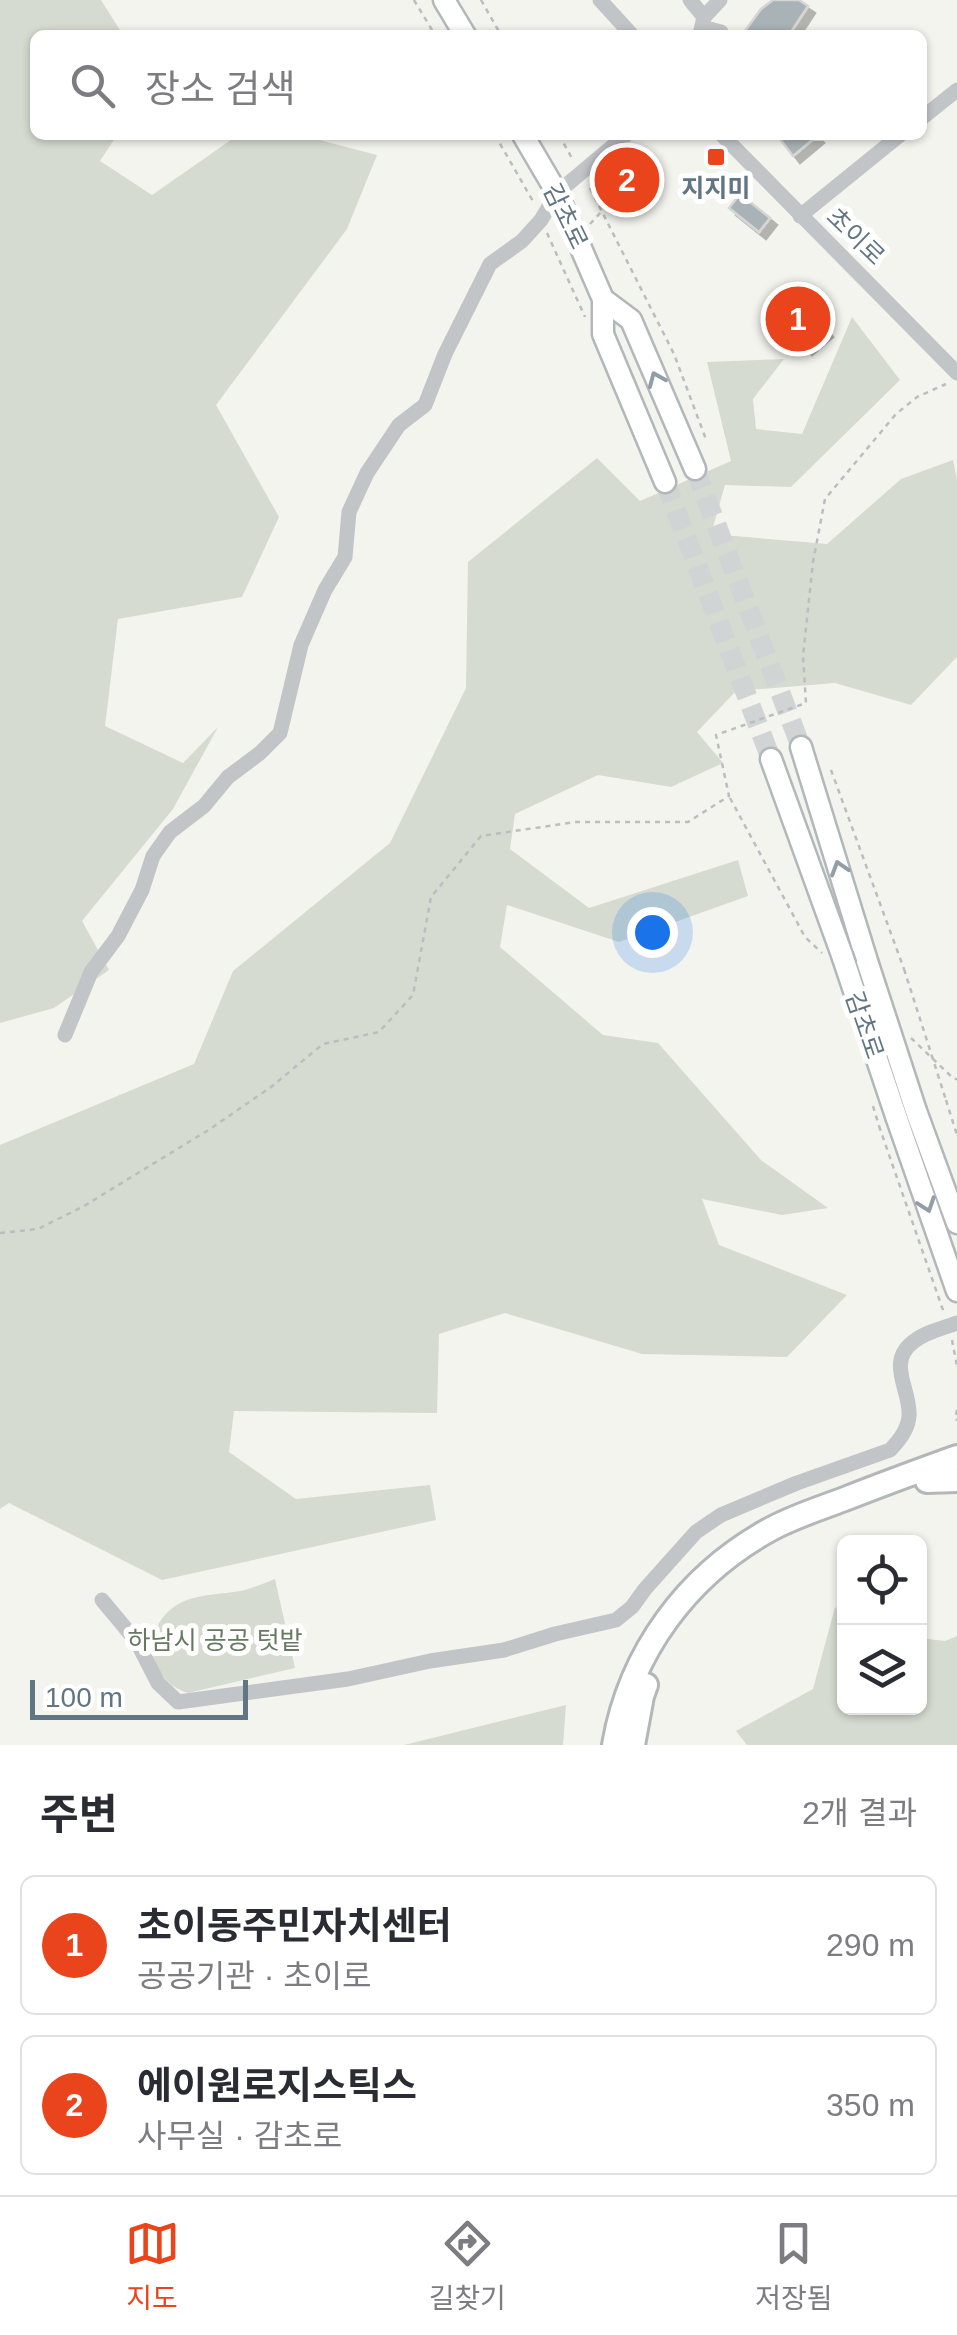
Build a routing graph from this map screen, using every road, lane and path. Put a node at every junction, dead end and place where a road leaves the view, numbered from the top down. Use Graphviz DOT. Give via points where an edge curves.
graph roads {
  1 [pos="414,0"];
  2 [pos="444,0"];
  3 [pos="481,0"];
  4 [pos="600,0"];
  5 [pos="690,0"];
  6 [pos="720,0"];
  7 [pos="702,26"];
  8 [pos="432,30"];
  9 [pos="461,30"];
  10 [pos="498,30"];
  11 [pos="627,30"];
  12 [pos="957,90"];
  13 [pos="927,114"];
  14 [pos="498,140"];
  15 [pos="526,140"];
  16 [pos="562,140"];
  17 [pos="620,140"];
  18 [pos="728,140"];
  19 [pos="894,140"];
  20 [pos="581,173"];
  21 [pos="557,193"];
  22 [pos="800,216"];
  23 [pos="542,220"];
  24 [pos="603,299"];
  25 [pos="589,327"];
  26 [pos="956,372"];
  27 [pos="707,442"];
  28 [pos="695,469"];
  29 [pos="666,482"];
  30 [pos="802,747"];
  31 [pos="771,759"];
  32 [pos="831,770"];
  33 [pos="65,1034"];
  34 [pos="897,1118"];
  35 [pos="957,1135"];
  36 [pos="957,1223"];
  37 [pos="0,1233"];
  38 [pos="957,1291"];
  39 [pos="953,1324"];
  40 [pos="957,1366"];
  41 [pos="957,1410"];
  42 [pos="957,1420"];
  43 [pos="957,1443"];
  44 [pos="957,1457"];
  45 [pos="957,1470"];
  46 [pos="926,1475"];
  47 [pos="957,1480"];
  48 [pos="102,1600"];
  49 [pos="614,1745"];
  50 [pos="633,1745"];
  1 -- 8 [label="path"];
  2 -- 9 [label="main road"];
  3 -- 10 [label="path"];
  4 -- 11 [label="street"];
  5 -- 7 [label="street"];
  6 -- 7 [label="street"];
  12 -- 13 [label="street"];
  14 -- 23 [label="path"];
  15 -- 21 [label="main road, 감초로"];
  16 -- 20 [label="path"];
  17 -- 20 [label="street"];
  18 -- 22 [label="street, 초이로"];
  19 -- 22 [label="street"];
  20 -- 21 [label="street"];
  20 -- 27 [label="path" via="674,354"];
  21 -- 23 [label="street"];
  21 -- 24 [label="main road, 감초로"];
  22 -- 26 [label="street, 초이로"];
  23 -- 25 [label="path"];
  23 -- 33 [label="street" via="490,264 425,405 400,425 367,473 349,512 346,557 301,645 280,733 161,844"];
  28 -- 24 [label="main road, 감초로, one-way" via="631,320"];
  24 -- 29 [label="main road, 감초로" via="603,334"];
  26 -- 37 [label="path" via="896,414 825,499 802,656 806,703 716,736 730,796 688,822 575,822 481,836 431,896 413,995 379,1032 323,1044 271,1088 84,1206 38,1229"];
  34 -- 30 [label="main road, 감초로, one-way, bridge" via="867,961"];
  31 -- 34 [label="main road, 감초로, bridge"];
  32 -- 35 [label="path, bridge"];
  34 -- 36 [label="main road, 감초로"];
  34 -- 38 [label="main road, 감초로, one-way"];
  34 -- 39 [label="path"];
  39 -- 40 [label="path"];
  39 -- 48 [label="street" via="922,1336 902,1355 910,1412 890,1450 721,1515 696,1532 616,1620 504,1650 178,1702"];
  41 -- 42 [label="path"];
  43 -- 46 [label="highway"];
  44 -- 46 [label="highway"];
  45 -- 46 [label="highway"];
  46 -- 47 [label="highway"];
  46 -- 49 [label="highway" via="772,1529 705,1576 664,1620 639,1664"];
  46 -- 50 [label="highway" via="790,1531 710,1584 654,1665"];
}
